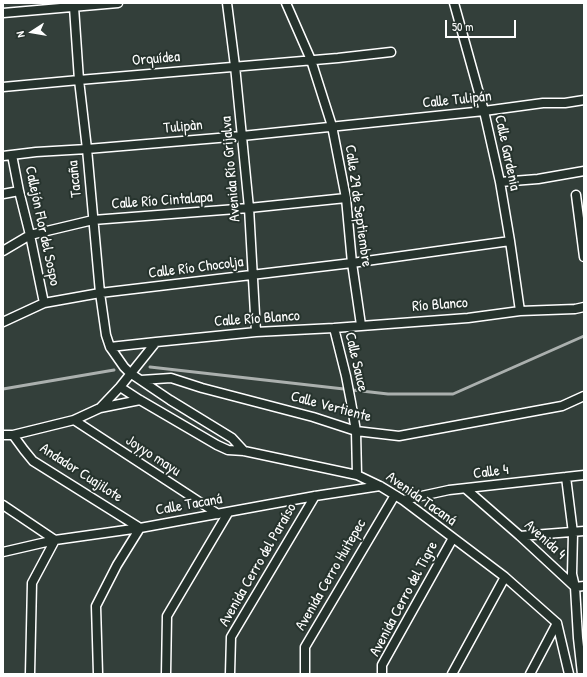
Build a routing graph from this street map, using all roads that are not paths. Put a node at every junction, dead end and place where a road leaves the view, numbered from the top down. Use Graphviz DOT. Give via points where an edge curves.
graph roads {
  1 [pos="118,3"];
  2 [pos="227,3"];
  3 [pos="286,3"];
  4 [pos="454,3"];
  5 [pos="74,7"];
  6 [pos="3,13"];
  7 [pos="391,52"];
  8 [pos="311,60"];
  9 [pos="235,66"];
  10 [pos="79,80"];
  11 [pos="3,87"];
  12 [pos="584,100"];
  13 [pos="484,111"];
  14 [pos="332,126"];
  15 [pos="242,136"];
  16 [pos="86,149"];
  17 [pos="12,155"];
  18 [pos="3,156"];
  19 [pos="584,171"];
  20 [pos="500,182"];
  21 [pos="19,191"];
  22 [pos="3,194"];
  23 [pos="576,195"];
  24 [pos="346,198"];
  25 [pos="249,208"];
  26 [pos="93,220"];
  27 [pos="30,235"];
  28 [pos="510,241"];
  29 [pos="3,251"];
  30 [pos="584,257"];
  31 [pos="352,263"];
  32 [pos="252,275"];
  33 [pos="100,293"];
  34 [pos="44,303"];
  35 [pos="584,307"];
  36 [pos="520,311"];
  37 [pos="3,322"];
  38 [pos="361,325"];
  39 [pos="334,328"];
  40 [pos="256,332"];
  41 [pos="156,342"];
  42 [pos="110,347"];
  43 [pos="130,373"];
  44 [pos="141,380"];
  45 [pos="120,387"];
  46 [pos="584,396"];
  47 [pos="140,400"];
  48 [pos="100,408"];
  49 [pos="74,420"];
  50 [pos="356,431"];
  51 [pos="3,435"];
  52 [pos="13,435"];
  53 [pos="244,451"];
  54 [pos="584,474"];
  55 [pos="357,475"];
  56 [pos="566,477"];
  57 [pos="380,486"];
  58 [pos="466,489"];
  59 [pos="395,495"];
  60 [pos="314,496"];
  61 [pos="403,500"];
  62 [pos="3,505"];
  63 [pos="228,513"];
  64 [pos="218,514"];
  65 [pos="140,528"];
  66 [pos="584,531"];
  67 [pos="573,533"];
  68 [pos="520,536"];
  69 [pos="453,538"];
  70 [pos="56,540"];
  71 [pos="3,552"];
  72 [pos="505,577"];
  73 [pos="584,586"];
  74 [pos="575,587"];
  75 [pos="557,623"];
  76 [pos="581,637"];
  77 [pos="30,674"];
  78 [pos="98,674"];
  79 [pos="166,674"];
  80 [pos="230,674"];
  81 [pos="306,674"];
  82 [pos="382,674"];
  83 [pos="452,674"];
  84 [pos="530,674"];
  85 [pos="569,674"];
  86 [pos="582,674"];
  1 -- 5 [label="street"];
  2 -- 9 [label="street, Avenida Río Grijalva"];
  3 -- 8 [label="street, Calle 29 de Septiembre"];
  4 -- 13 [label="street, Calle Gardenia"];
  5 -- 6 [label="street"];
  5 -- 10 [label="street, Tacaña"];
  7 -- 8 [label="street, Orquídea"];
  8 -- 9 [label="street, Orquídea"];
  8 -- 14 [label="street, Calle 29 de Septiembre"];
  9 -- 10 [label="street, Orquídea"];
  9 -- 15 [label="street, Avenida Río Grijalva"];
  10 -- 11 [label="street, Orquídea"];
  10 -- 16 [label="street, Tacaña"];
  12 -- 13 [label="street, Calle Tulipán"];
  13 -- 14 [label="street, Calle Tulipán"];
  13 -- 20 [label="street, Calle Gardenia"];
  14 -- 15 [label="street, Tulipàn"];
  14 -- 24 [label="street, Calle 29 de Septiembre"];
  15 -- 16 [label="street, Tulipàn"];
  15 -- 25 [label="street, Avenida Río Grijalva"];
  16 -- 17 [label="street, Tulipàn"];
  16 -- 26 [label="street, Tacaña"];
  17 -- 18 [label="street, Tulipàn"];
  17 -- 21 [label="street, Callejón Flor del Sospo"];
  19 -- 20 [label="street"];
  20 -- 28 [label="street, Calle Gardenia"];
  21 -- 22 [label="street"];
  21 -- 27 [label="street, Callejón Flor del Sospo"];
  23 -- 30 [label="street"];
  24 -- 25 [label="street, Calle Río Cintalapa"];
  24 -- 31 [label="street, Calle 29 de Septiembre"];
  25 -- 26 [label="street, Calle Río Cintalapa"];
  25 -- 32 [label="street, Avenida Río Grijalva"];
  26 -- 27 [label="street, Calle Río Cintalapa"];
  26 -- 33 [label="street, Tacaña"];
  27 -- 29 [label="street, Calle Río Cintalapa"];
  27 -- 34 [label="street, Callejón Flor del Sospo"];
  28 -- 31 [label="street, Calle Río Chocolja"];
  28 -- 36 [label="street, Calle Gardenia"];
  31 -- 32 [label="street, Calle Río Chocolja"];
  31 -- 38 [label="street, Calle 29 de Septiembre"];
  32 -- 33 [label="street, Calle Río Chocolja"];
  32 -- 40 [label="street, Avenida Río Grijalva"];
  33 -- 34 [label="street, Calle Río Chocolja"];
  33 -- 42 [label="street, Tacaña"];
  34 -- 37 [label="street, Calle Río Chocolja"];
  35 -- 36 [label="street, Río Blanco"];
  36 -- 38 [label="street, Río Blanco" via="468,318"];
  38 -- 39 [label="street, Calle Río Blanco"];
  39 -- 40 [label="street, Calle Río Blanco"];
  39 -- 50 [label="street, Calle Sauce"];
  40 -- 41 [label="street, Calle Río Blanco"];
  41 -- 42 [label="street, Calle Río Blanco"];
  41 -- 43 [label="street"];
  42 -- 43 [label="street"];
  43 -- 44 [label="street"];
  43 -- 45 [label="street"];
  44 -- 50 [label="street, Calle Vertiente" via="171,378"];
  44 -- 53 [label="street" via="232,438"];
  45 -- 47 [label="street, Avenida Tacaná"];
  45 -- 48 [label="street"];
  46 -- 50 [label="street, Calle Vertiente" via="562,406 399,436"];
  47 -- 48 [label="street"];
  47 -- 53 [label="street, Avenida Tacaná" via="217,445 228,450"];
  48 -- 49 [label="street"];
  49 -- 52 [label="street"];
  49 -- 64 [label="street, Joyyo mayu"];
  50 -- 55 [label="street, Calle Sauce"];
  51 -- 52 [label="street"];
  52 -- 65 [label="street, Andador Cuajilote" via="33,461"];
  53 -- 55 [label="street, Avenida Tacaná"];
  54 -- 56 [label="street, Calle 4"];
  55 -- 57 [label="street, Avenida Tacaná"];
  56 -- 58 [label="street, Calle 4"];
  56 -- 67 [label="street"];
  57 -- 59 [label="street, Avenida Tacaná"];
  57 -- 60 [label="street, Calle Tacaná"];
  58 -- 61 [label="street, Calle 4"];
  58 -- 68 [label="street, Avenida 4"];
  59 -- 61 [label="street, Avenida Tacaná"];
  59 -- 81 [label="street, Avenida Cerro Huitepec" via="305,647"];
  60 -- 63 [label="street, Calle Tacaná"];
  60 -- 80 [label="street, Avenida Cerro del Paraíso" via="231,638"];
  61 -- 69 [label="street, Avenida Tacaná"];
  62 -- 70 [label="street"];
  63 -- 64 [label="street, Calle Tacaná"];
  63 -- 79 [label="street" via="167,616"];
  64 -- 65 [label="street, Calle Tacaná"];
  65 -- 70 [label="street, Calle Tacaná"];
  65 -- 78 [label="street" via="117,564 96,606"];
  66 -- 67 [label="street"];
  67 -- 68 [label="street"];
  67 -- 74 [label="street" via="572,574"];
  68 -- 74 [label="street, Avenida 4"];
  69 -- 72 [label="street, Avenida Tacaná"];
  69 -- 82 [label="street, Avenida Cerro del Tigre" via="382,665"];
  70 -- 71 [label="street, Calle Tacaná"];
  70 -- 77 [label="street" via="32,582"];
  72 -- 75 [label="street, Avenida Tacaná"];
  72 -- 83 [label="street"];
  73 -- 74 [label="street"];
  74 -- 76 [label="street"];
  75 -- 84 [label="street"];
  75 -- 85 [label="street"];
  76 -- 86 [label="street"];
}
